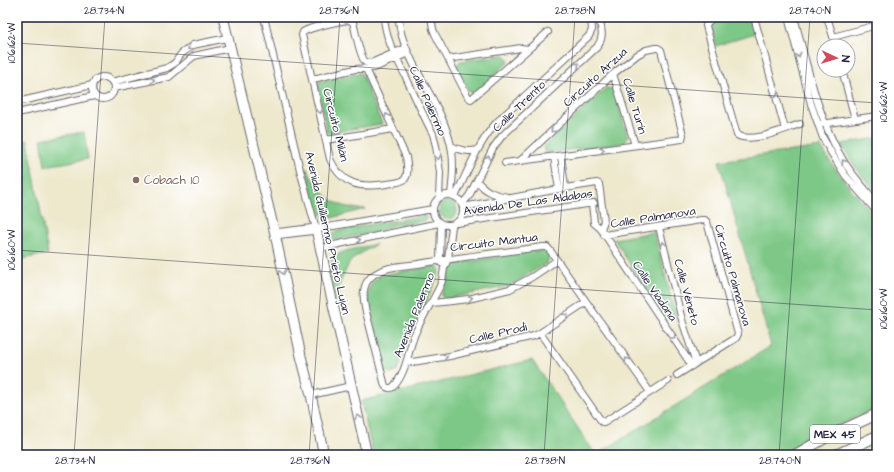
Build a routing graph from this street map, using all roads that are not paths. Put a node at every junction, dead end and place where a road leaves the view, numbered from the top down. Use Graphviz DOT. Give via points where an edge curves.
graph roads {
  1 [pos="223,17"];
  2 [pos="264,17"];
  3 [pos="384,17"];
  4 [pos="399,17"];
  5 [pos="431,17"];
  6 [pos="591,17"];
  7 [pos="599,17"];
  8 [pos="714,17"];
  9 [pos="754,17"];
  10 [pos="788,17"];
  11 [pos="794,17"];
  12 [pos="827,17"];
  13 [pos="877,25"];
  14 [pos="548,32"];
  15 [pos="833,37"];
  16 [pos="228,38"];
  17 [pos="230,48"];
  18 [pos="528,48"];
  19 [pos="407,50"];
  20 [pos="395,56"];
  21 [pos="448,59"];
  22 [pos="366,69"];
  23 [pos="613,74"];
  24 [pos="844,78"];
  25 [pos="313,80"];
  26 [pos="112,82"];
  27 [pos="92,85"];
  28 [pos="114,88"];
  29 [pos="94,96"];
  30 [pos="17,102"];
  31 [pos="17,113"];
  32 [pos="877,116"];
  33 [pos="855,119"];
  34 [pos="825,123"];
  35 [pos="800,124"];
  36 [pos="818,124"];
  37 [pos="393,129"];
  38 [pos="785,129"];
  39 [pos="326,140"];
  40 [pos="635,145"];
  41 [pos="451,146"];
  42 [pos="478,150"];
  43 [pos="557,156"];
  44 [pos="521,160"];
  45 [pos="505,163"];
  46 [pos="477,180"];
  47 [pos="562,188"];
  48 [pos="453,196"];
  49 [pos="440,198"];
  50 [pos="511,198"];
  51 [pos="601,202"];
  52 [pos="592,203"];
  53 [pos="877,203"];
  54 [pos="462,206"];
  55 [pos="433,208"];
  56 [pos="877,212"];
  57 [pos="705,220"];
  58 [pos="440,224"];
  59 [pos="454,224"];
  60 [pos="659,227"];
  61 [pos="316,229"];
  62 [pos="601,229"];
  63 [pos="275,234"];
  64 [pos="604,235"];
  65 [pos="320,248"];
  66 [pos="448,259"];
  67 [pos="440,260"];
  68 [pos="556,261"];
  69 [pos="444,268"];
  70 [pos="586,302"];
  71 [pos="432,303"];
  72 [pos="540,334"];
  73 [pos="406,363"];
  74 [pos="694,364"];
  75 [pos="677,375"];
  76 [pos="668,381"];
  77 [pos="351,386"];
  78 [pos="389,388"];
  79 [pos="650,392"];
  80 [pos="311,395"];
  81 [pos="877,414"];
  82 [pos="877,436"];
  83 [pos="324,455"];
  84 [pos="367,455"];
  85 [pos="795,455"];
  86 [pos="837,455"];
  1 -- 16 [label="street"];
  2 -- 61 [label="street, Avenida Guillermo Prieto Lujan"];
  3 -- 20 [label="street, Calle Palermo" via="387,36"];
  4 -- 19 [label="street, Calle Palermo"];
  5 -- 21 [label="street" via="435,34"];
  6 -- 42 [label="street, Calle Trento" via="592,30 589,36 497,122"];
  46 -- 7 [label="street, Calle Trento, one-way" via="502,136 597,47 602,33"];
  8 -- 38 [label="street" via="706,26 737,135 752,138"];
  9 -- 38 [label="street, one-way"];
  10 -- 36 [label="street, one-way"];
  11 -- 34 [label="street"];
  12 -- 15 [label="street"];
  13 -- 15 [label="street"];
  14 -- 18 [label="street"];
  16 -- 17 [label="street"];
  16 -- 26 [label="street, one-way" via="193,45 167,68"];
  28 -- 17 [label="street, one-way" via="169,77 194,56"];
  17 -- 63 [label="street"];
  18 -- 21 [label="street"];
  18 -- 21 [label="street" via="471,99"];
  19 -- 20 [label="street"];
  19 -- 41 [label="street, Calle Palermo" via="444,122"];
  20 -- 22 [label="street" via="374,68"];
  20 -- 25 [label="street, Circuito Milán" via="366,62 351,21 306,30 302,37"];
  20 -- 49 [label="street, Calle Palermo, one-way" via="433,134 440,172"];
  22 -- 25 [label="street" via="355,69"];
  37 -- 22 [label="street, Circuito Milán, one-way"];
  23 -- 40 [label="street, Calle Turín"];
  23 -- 40 [label="street, Circuito Arzua" via="641,52 656,48 661,50 683,137 679,140"];
  23 -- 44 [label="street, Circuito Arzua, one-way"];
  24 -- 33 [label="street"];
  25 -- 39 [label="street, Circuito Milán, one-way"];
  26 -- 27 [label="street" via="106,77 99,77"];
  26 -- 28 [label="street"];
  27 -- 29 [label="street"];
  27 -- 30 [label="street"];
  28 -- 29 [label="street" via="111,95 105,99"];
  29 -- 31 [label="street"];
  32 -- 33 [label="street"];
  33 -- 34 [label="street"];
  34 -- 36 [label="street"];
  53 -- 34 [label="street, one-way" via="843,160"];
  35 -- 38 [label="street"];
  36 -- 56 [label="street" via="823,138 845,174"];
  37 -- 39 [label="street"];
  37 -- 39 [label="street, Circuito Milán" via="406,157 407,174 398,182 375,186 354,184 342,177 333,166"];
  43 -- 40 [label="street, Circuito Arzua, one-way"];
  41 -- 42 [label="street" via="466,152"];
  41 -- 48 [label="street, Calle Palermo"];
  42 -- 48 [label="street, Calle Trento"];
  43 -- 44 [label="street, Circuito Arzua"];
  43 -- 47 [label="street"];
  44 -- 45 [label="street, Circuito Arzua"];
  46 -- 50 [label="street" via="492,194"];
  46 -- 54 [label="street, Calle Trento"];
  47 -- 50 [label="street, Avenida De Las Aldabas"];
  47 -- 51 [label="street, Avenida De Las Aldabas" via="598,184"];
  48 -- 49 [label="street"];
  48 -- 54 [label="street"];
  49 -- 55 [label="street" via="436,200"];
  50 -- 54 [label="street, Avenida De Las Aldabas"];
  51 -- 52 [label="street, Avenida De Las Aldabas"];
  51 -- 62 [label="street" via="604,221"];
  52 -- 59 [label="street, Avenida De Las Aldabas"];
  52 -- 62 [label="street, Calle Viadana" via="594,222"];
  54 -- 59 [label="street" via="462,216"];
  55 -- 58 [label="street" via="435,219"];
  55 -- 61 [label="street"];
  57 -- 60 [label="street, Calle Palmanova"];
  57 -- 74 [label="street, Circuito Palmanova" via="738,334 736,338"];
  58 -- 59 [label="street"];
  65 -- 58 [label="street, one-way"];
  58 -- 67 [label="street"];
  59 -- 66 [label="street, Avenida Palermo"];
  60 -- 64 [label="street, Calle Palmanova"];
  74 -- 60 [label="street, Calle Véneto, one-way"];
  61 -- 63 [label="street"];
  61 -- 65 [label="street, Avenida Guillermo Prieto Lujan"];
  62 -- 64 [label="street, Calle Viadana"];
  63 -- 80 [label="street, one-way"];
  64 -- 74 [label="street, Calle Viadana, one-way"];
  65 -- 77 [label="street, Avenida Guillermo Prieto Lujan"];
  66 -- 67 [label="street, Circuito Mantua"];
  66 -- 68 [label="street, Circuito Mantua" via="547,247"];
  66 -- 69 [label="street, Avenida Palermo"];
  67 -- 69 [label="street, Avenida Palermo"];
  67 -- 78 [label="street, Circuito Mantua" via="381,271 367,281 363,297 365,308 385,386"];
  68 -- 70 [label="street, Circuito Mantua"];
  71 -- 68 [label="street, one-way" via="468,299 519,285"];
  69 -- 71 [label="street, Avenida Palermo" via="442,281"];
  72 -- 70 [label="street, Calle Prodi, one-way"];
  79 -- 70 [label="street, Circuito Mantua, one-way"];
  71 -- 73 [label="street, Avenida Palermo" via="414,336"];
  73 -- 72 [label="street, Calle Prodi, one-way" via="450,356"];
  72 -- 79 [label="street" via="602,422"];
  73 -- 78 [label="street, Avenida Palermo" via="395,386"];
  74 -- 75 [label="street, Circuito Palmanova"];
  76 -- 79 [label="street"];
  77 -- 80 [label="street"];
  84 -- 77 [label="street, Avenida Guillermo Prieto Lujan, one-way"];
  80 -- 83 [label="street"];
  81 -- 85 [label="main road, MEX 45"];
  82 -- 86 [label="main road, MEX 45"];
}
